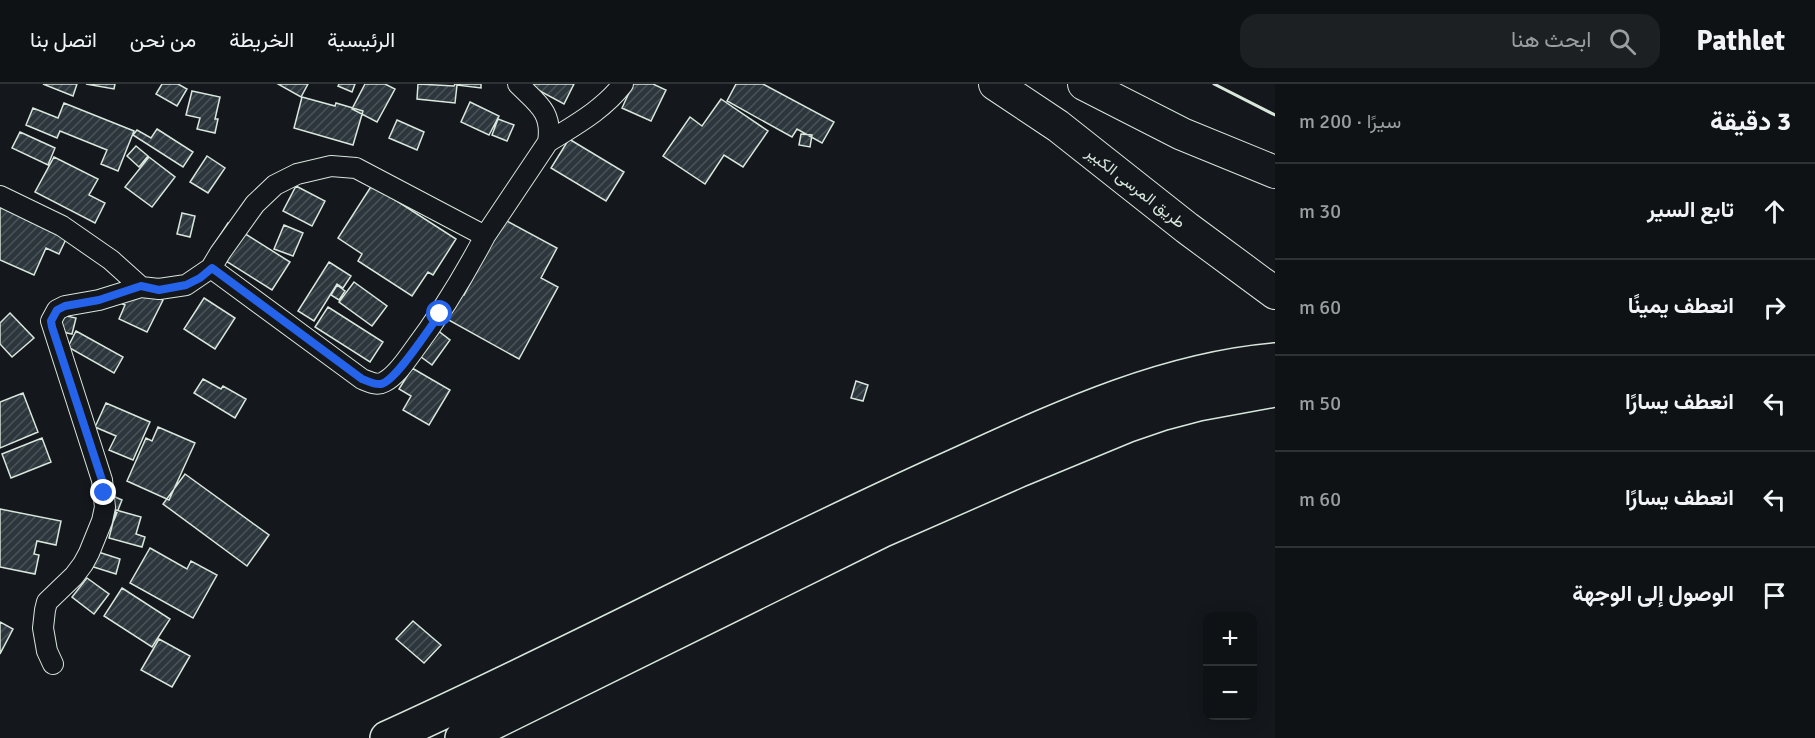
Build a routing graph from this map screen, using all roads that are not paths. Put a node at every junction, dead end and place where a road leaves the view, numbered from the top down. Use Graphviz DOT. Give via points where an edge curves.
graph roads {
  1 [pos="518,84"];
  2 [pos="623,84"];
  3 [pos="995,84"];
  4 [pos="1084,84"];
  5 [pos="548,142"];
  6 [pos="1275,172"];
  7 [pos="0,196"];
  8 [pos="485,236"];
  9 [pos="212,268"];
  10 [pos="141,286"];
  11 [pos="1275,293"];
  12 [pos="1275,360"];
  13 [pos="1275,390"];
  14 [pos="53,664"];
  15 [pos="387,738"];
  16 [pos="462,738"];
  1 -- 5 [label="street" via="545,111 550,129"];
  2 -- 5 [label="street" via="590,116"];
  3 -- 11 [label="main road, طريق المرسى الكبير" via="1058,126"];
  4 -- 6 [label="main road" via="1182,134"];
  5 -- 8 [label="street"];
  7 -- 10 [label="street" via="63,226"];
  8 -- 9 [label="street" via="356,168 331,166 297,174 275,185 255,204"];
  8 -- 9 [label="street" via="463,278 416,347 394,374 379,384 362,379"];
  9 -- 10 [label="street" via="186,285 159,290"];
  10 -- 14 [label="street" via="65,306 57,310 51,321 102,480 105,507 84,564 47,602 43,628 46,651"];
  12 -- 15 [label="highway" via="1168,381 1066,417 865,506"];
  13 -- 16 [label="highway" via="1198,404 1116,430 881,531"];
}
